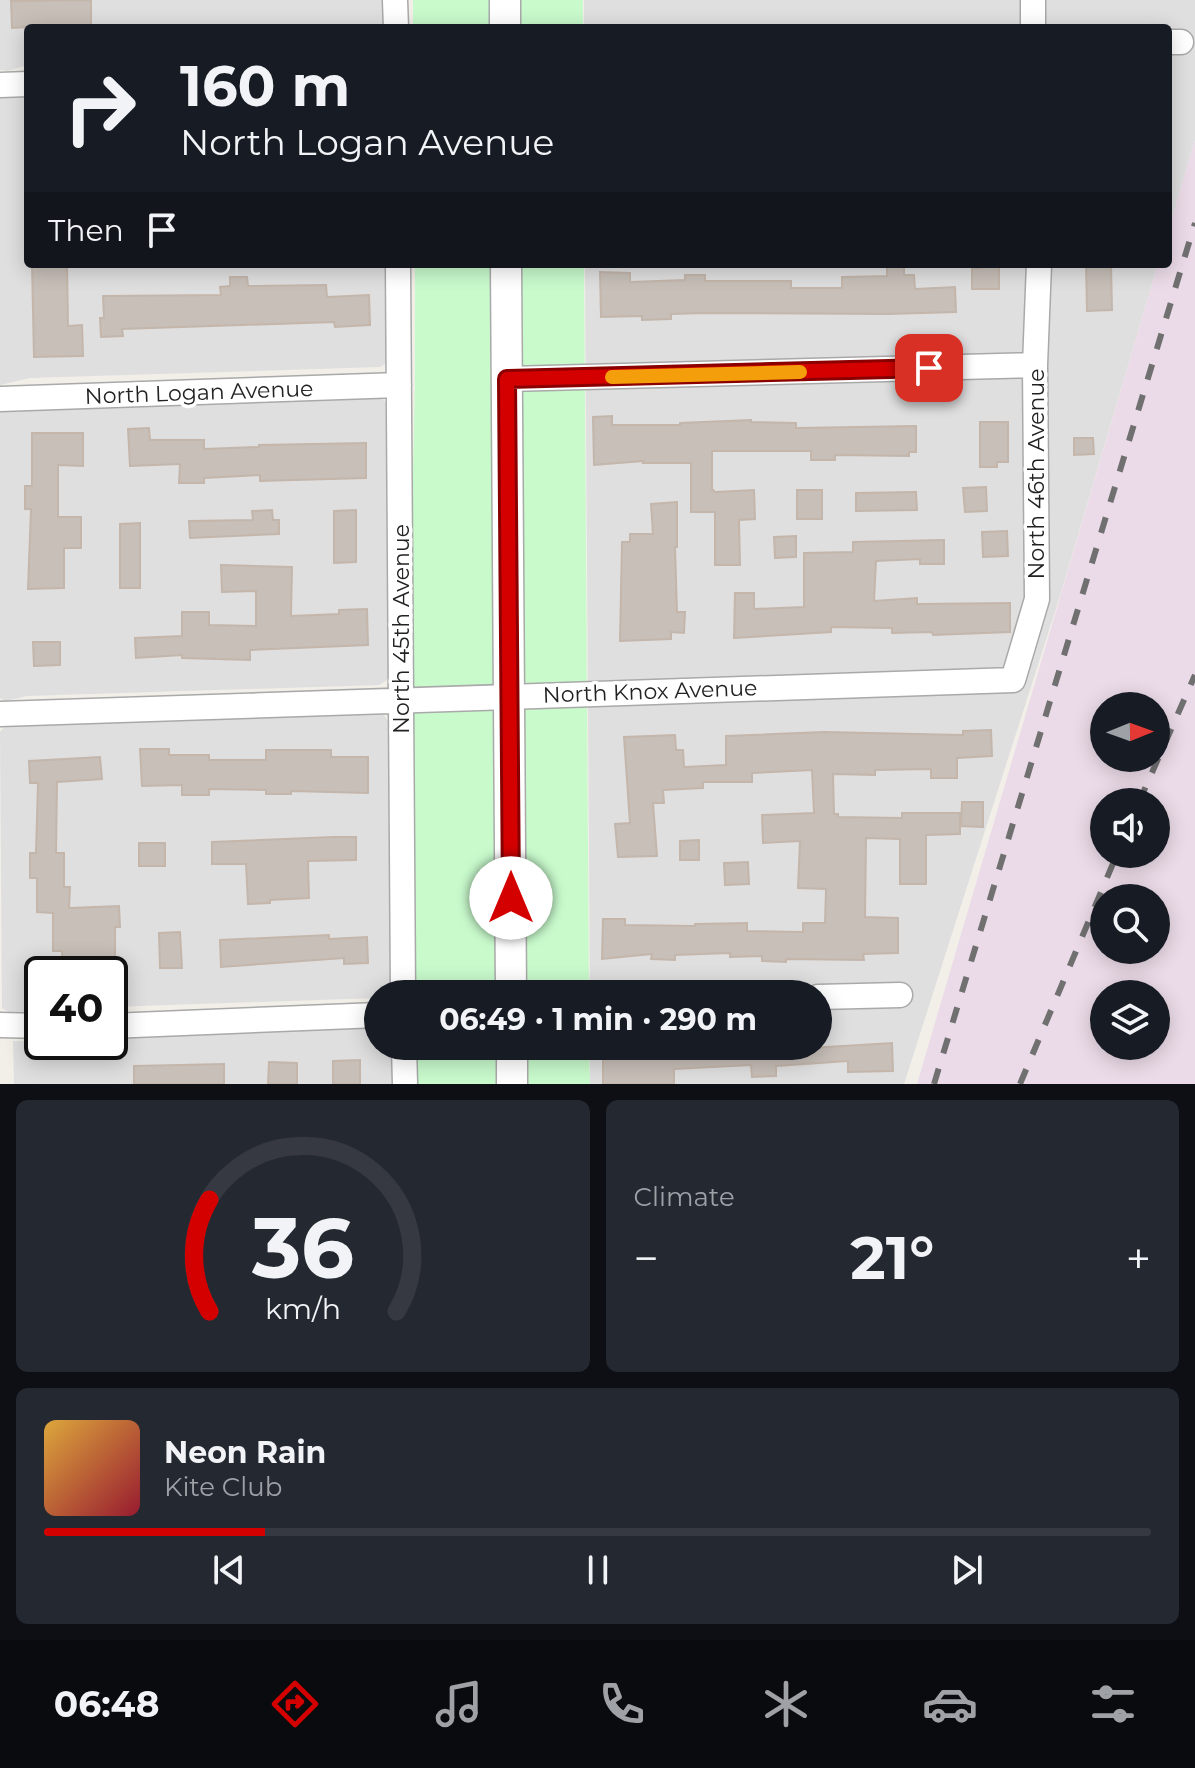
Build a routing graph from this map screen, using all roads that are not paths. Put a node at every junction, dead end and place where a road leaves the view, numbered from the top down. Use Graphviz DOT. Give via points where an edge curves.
graph roads {
  1 [pos="395,0"];
  2 [pos="505,0"];
  3 [pos="1033,0"];
  4 [pos="396,24"];
  5 [pos="505,24"];
  6 [pos="1033,24"];
  7 [pos="24,84"];
  8 [pos="0,85"];
  9 [pos="398,268"];
  10 [pos="506,268"];
  11 [pos="1039,268"];
  12 [pos="1035,365"];
  13 [pos="507,379"];
  14 [pos="399,385"];
  15 [pos="0,399"];
  16 [pos="1013,680"];
  17 [pos="510,695"];
  18 [pos="401,701"];
  19 [pos="0,714"];
  20 [pos="403,980"];
  21 [pos="511,980"];
  22 [pos="900,995"];
  23 [pos="832,997"];
  24 [pos="364,1016"];
  25 [pos="0,1025"];
  26 [pos="128,1025"];
  27 [pos="24,1026"];
  28 [pos="404,1060"];
  29 [pos="512,1060"];
  30 [pos="405,1084"];
  31 [pos="512,1084"];
  1 -- 4 [label="street"];
  2 -- 5 [label="street"];
  3 -- 6 [label="street"];
  7 -- 8 [label="street"];
  9 -- 14 [label="street, North 45th Avenue"];
  10 -- 13 [label="street"];
  11 -- 12 [label="street, North 46th Avenue"];
  12 -- 13 [label="street"];
  12 -- 16 [label="street, North 46th Avenue" via="1037,599"];
  13 -- 17 [label="street"];
  14 -- 15 [label="street, North Logan Avenue"];
  14 -- 18 [label="street, North 45th Avenue"];
  16 -- 17 [label="street, North Knox Avenue"];
  17 -- 18 [label="street, North Knox Avenue"];
  17 -- 21 [label="street"];
  18 -- 19 [label="street, North Knox Avenue"];
  18 -- 20 [label="street, North 45th Avenue"];
  22 -- 23 [label="street"];
  24 -- 26 [label="street"];
  25 -- 27 [label="street"];
  28 -- 30 [label="street"];
  29 -- 31 [label="street"];
}
